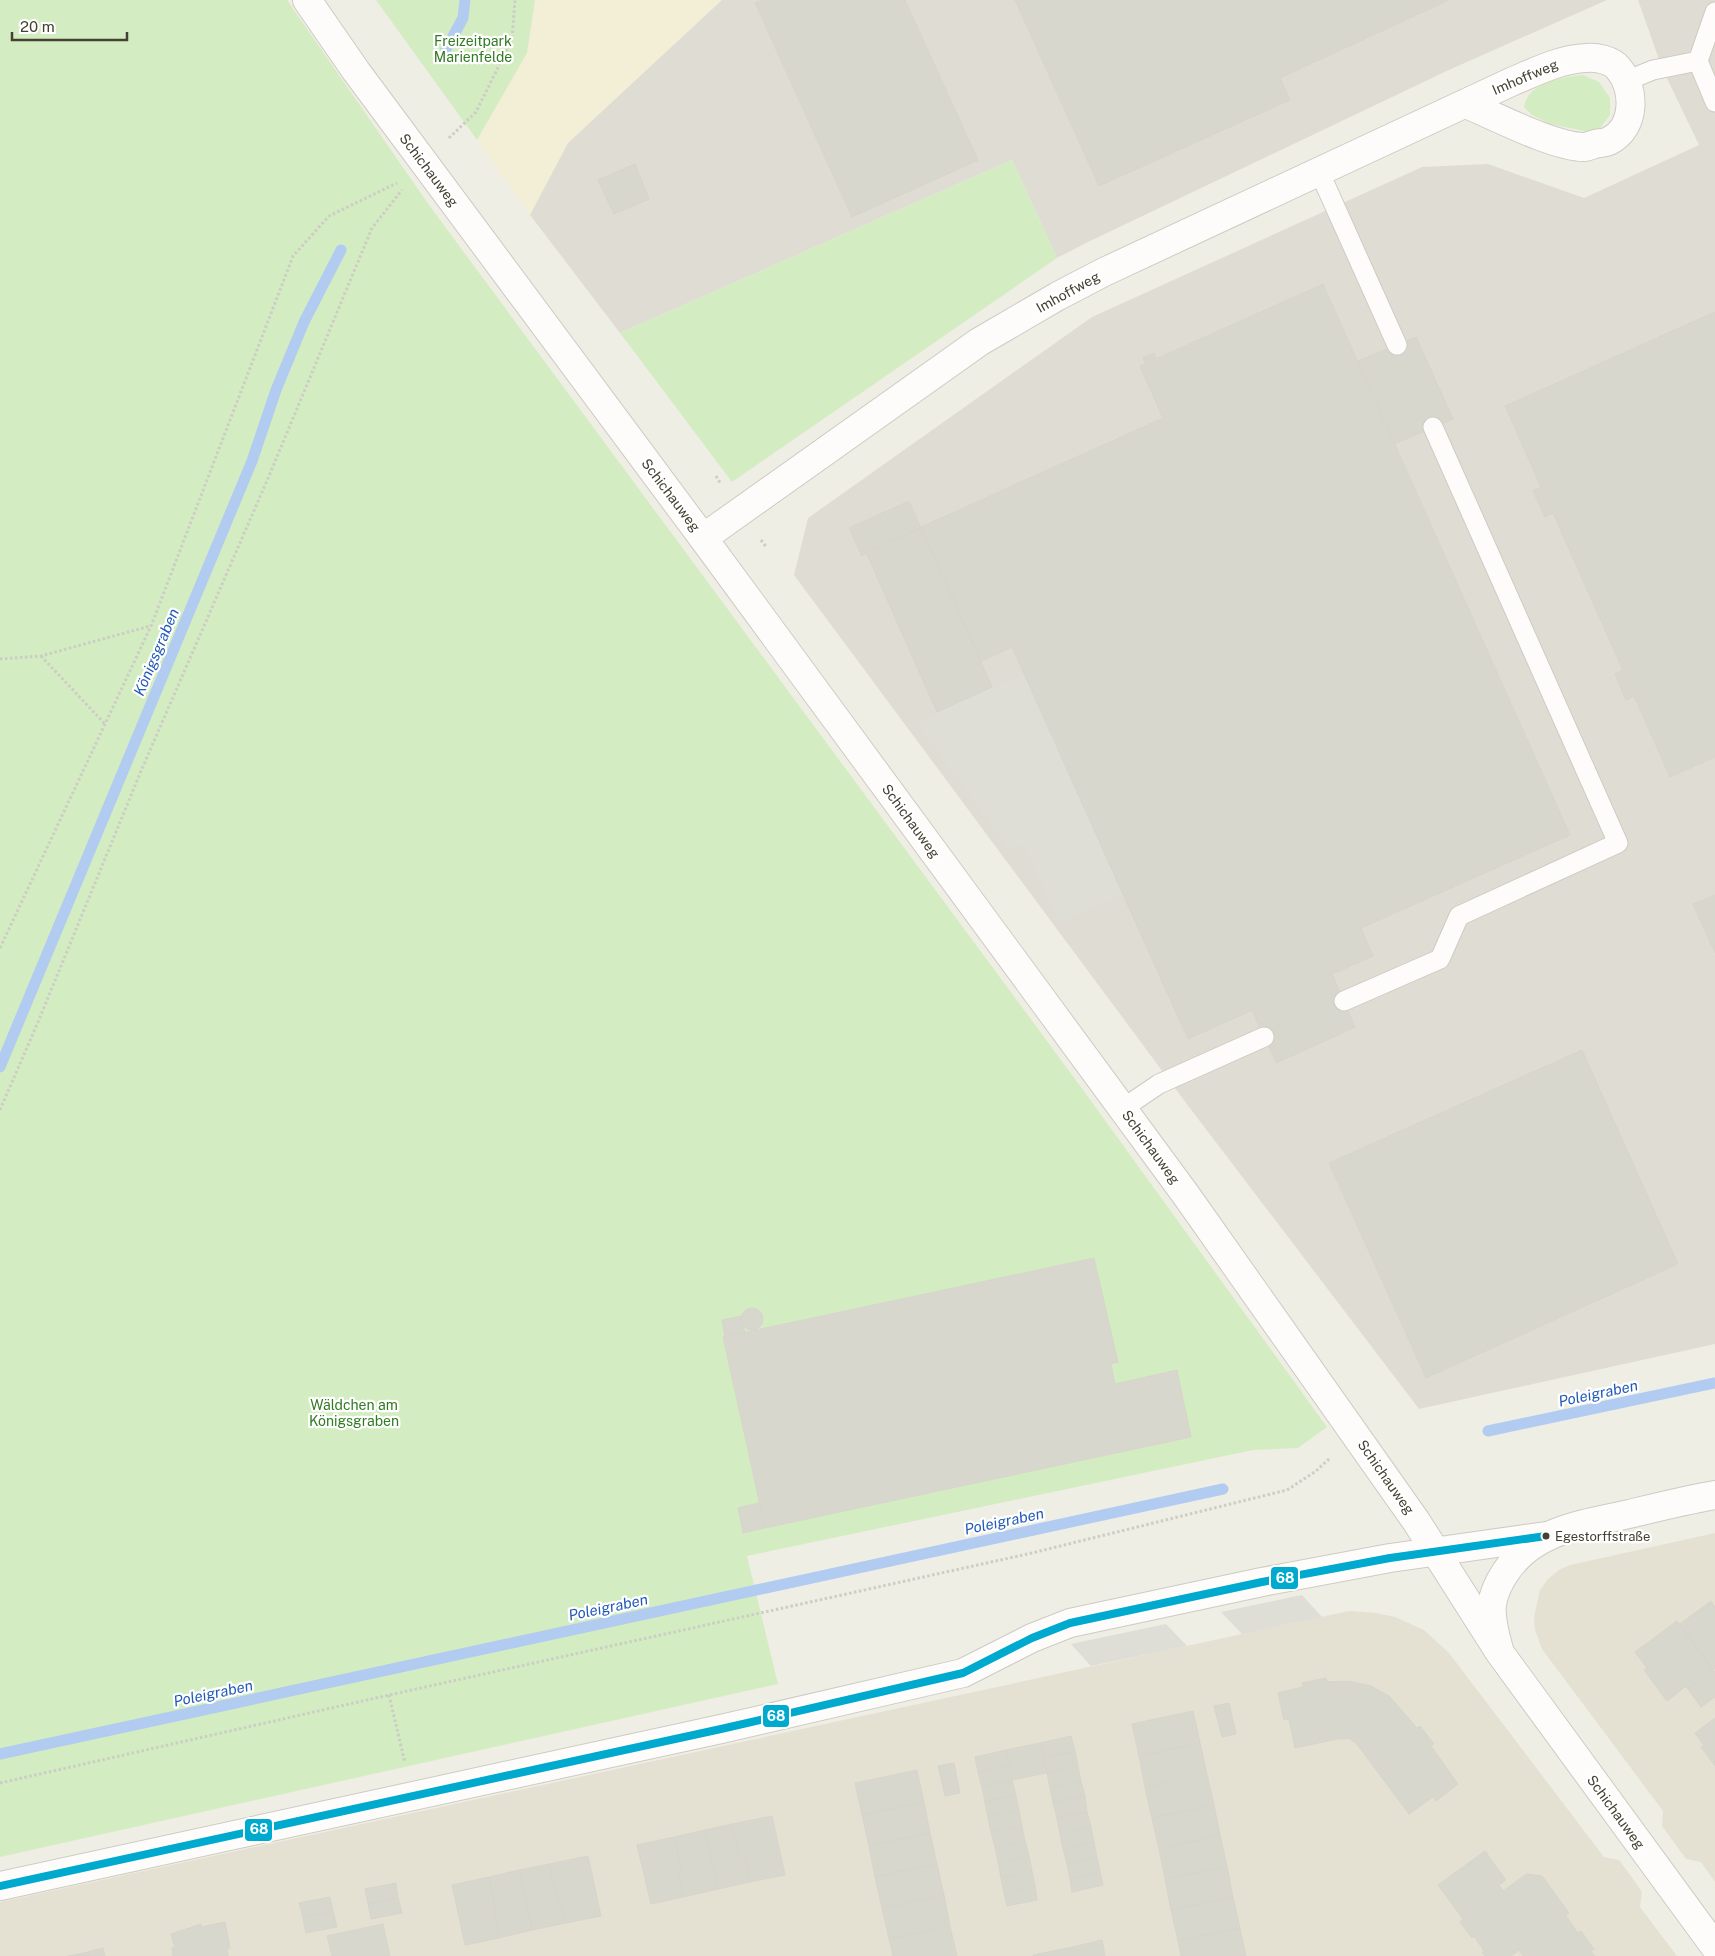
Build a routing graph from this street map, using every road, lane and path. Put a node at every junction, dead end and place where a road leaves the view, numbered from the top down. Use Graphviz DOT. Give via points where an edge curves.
graph roads {
  1 [pos="306,0"];
  2 [pos="515,0"];
  3 [pos="1715,12"];
  4 [pos="1698,61"];
  5 [pos="1626,81"];
  6 [pos="1715,102"];
  7 [pos="1466,104"];
  8 [pos="424,162"];
  9 [pos="1320,171"];
  10 [pos="1397,345"];
  11 [pos="1433,427"];
  12 [pos="703,538"];
  13 [pos="151,626"];
  14 [pos="41,656"];
  15 [pos="0,659"];
  16 [pos="105,724"];
  17 [pos="0,948"];
  18 [pos="1344,1001"];
  19 [pos="1264,1037"];
  20 [pos="1122,1109"];
  21 [pos="0,1110"];
  22 [pos="1356,1434"];
  23 [pos="1715,1495"];
  24 [pos="1546,1536"];
  25 [pos="1436,1552"];
  26 [pos="1500,1653"];
  27 [pos="389,1695"];
  28 [pos="0,1783"];
  29 [pos="413,1797"];
  30 [pos="0,1886"];
  31 [pos="1715,1947"];
  1 -- 8 [label="street, Schichauweg"];
  2 -- 8 [label="path" via="512,39 476,112"];
  3 -- 4 [label="lane"];
  4 -- 5 [label="lane" via="1653,70"];
  4 -- 6 [label="lane"];
  5 -- 7 [label="street, Imhoffweg" via="1618,67 1605,60 1567,60"];
  5 -- 7 [label="street, Imhoffweg" via="1631,109 1624,128 1610,140 1584,147 1557,142"];
  7 -- 9 [label="street, Imhoffweg"];
  8 -- 12 [label="street, Schichauweg"];
  8 -- 13 [label="path" via="392,186 329,216 293,256"];
  8 -- 21 [label="path" via="372,228"];
  9 -- 10 [label="lane"];
  9 -- 12 [label="street, Imhoffweg" via="1086,280 979,342"];
  11 -- 18 [label="lane" via="1618,843 1459,916 1440,959"];
  12 -- 20 [label="street, Schichauweg"];
  13 -- 14 [label="path"];
  13 -- 16 [label="path"];
  14 -- 15 [label="path"];
  14 -- 16 [label="path"];
  16 -- 17 [label="path"];
  19 -- 20 [label="lane" via="1159,1084"];
  20 -- 22 [label="street, Schichauweg"];
  22 -- 25 [label="street, Schichauweg"];
  22 -- 27 [label="path" via="1316,1471 1287,1490 1032,1553"];
  23 -- 24 [label="street" via="1580,1524"];
  24 -- 25 [label="street"];
  24 -- 26 [label="street, Schichauweg" via="1522,1553 1499,1583 1492,1604 1493,1628"];
  25 -- 26 [label="street, Schichauweg"];
  25 -- 29 [label="street" via="1262,1582 1070,1623 963,1673"];
  26 -- 31 [label="street, Schichauweg"];
  27 -- 28 [label="path"];
  27 -- 29 [label="path"];
  29 -- 30 [label="street"];
}
